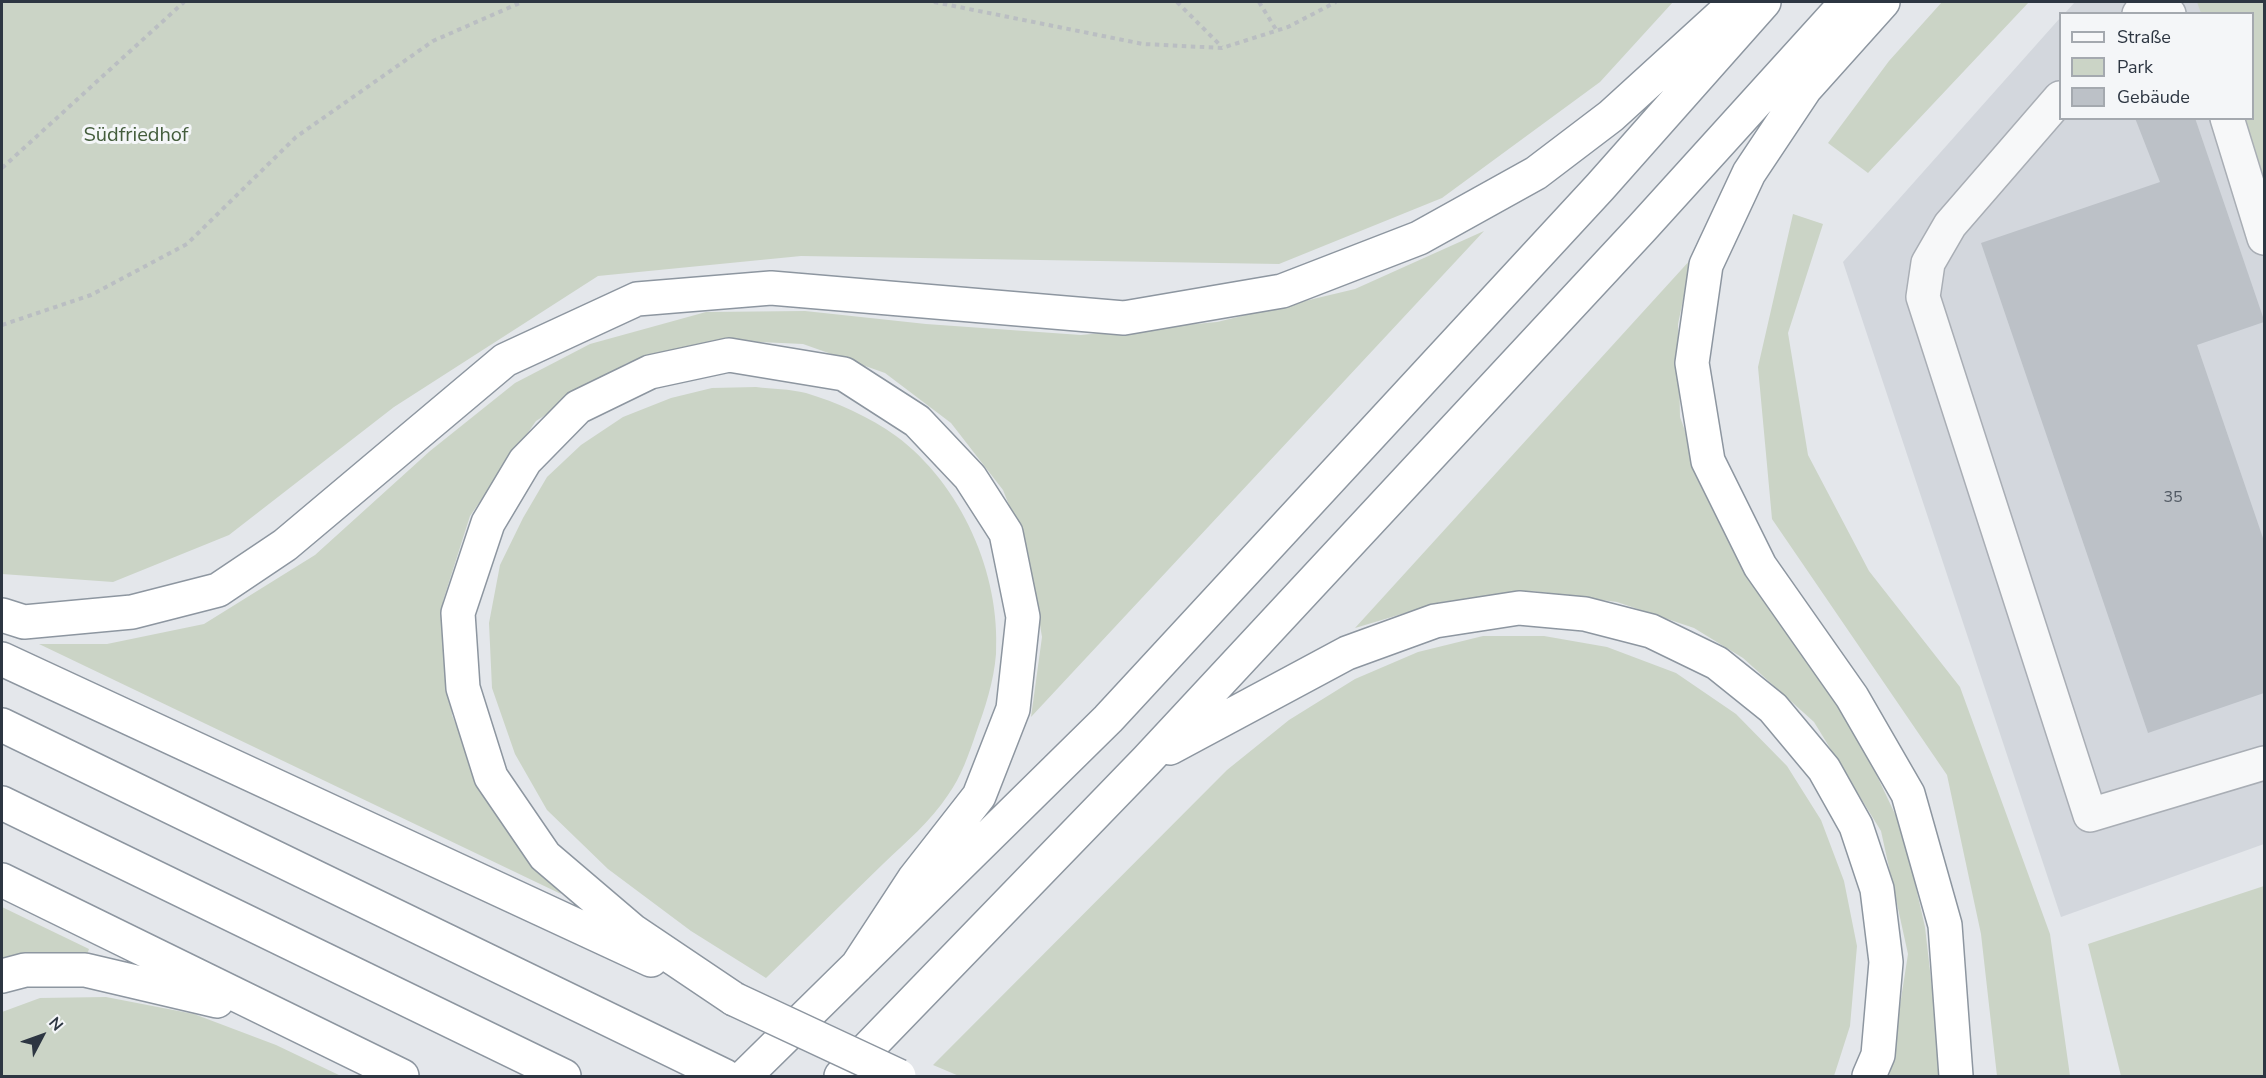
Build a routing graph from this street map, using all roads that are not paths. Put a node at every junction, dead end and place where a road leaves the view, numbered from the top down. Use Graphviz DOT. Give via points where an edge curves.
graph roads {
  1 [pos="1736,2"];
  2 [pos="1764,2"];
  3 [pos="1847,2"];
  4 [pos="1883,2"];
  5 [pos="2147,12"];
  6 [pos="2165,12"];
  7 [pos="2059,100"];
  8 [pos="2228,120"];
  9 [pos="2265,238"];
  10 [pos="2,615"];
  11 [pos="2,659"];
  12 [pos="2,725"];
  13 [pos="1147,760"];
  14 [pos="2265,764"];
  15 [pos="2,804"];
  16 [pos="2,880"];
  17 [pos="857,966"];
  18 [pos="2,976"];
  19 [pos="734,999"];
  20 [pos="272,1014"];
  21 [pos="402,1077"];
  22 [pos="564,1077"];
  23 [pos="725,1077"];
  24 [pos="745,1077"];
  25 [pos="841,1077"];
  26 [pos="899,1077"];
  27 [pos="1869,1077"];
  28 [pos="1956,1077"];
  1 -- 10 [label="highway" via="1611,116 1536,173 1419,238 1282,291 1124,318 771,288 637,300 505,360 285,545 218,590 132,612 24,622"];
  2 -- 17 [label="highway" via="1600,187 1108,719"];
  3 -- 13 [label="highway"];
  4 -- 28 [label="highway" via="1805,89 1749,173 1706,265 1692,363 1708,461 1760,566 1852,697 1908,794 1945,925"];
  5 -- 6 [label="lane"];
  7 -- 14 [label="lane" via="1950,225 1928,263 1923,297 2090,815"];
  8 -- 9 [label="lane"];
  11 -- 19 [label="highway"];
  12 -- 23 [label="highway"];
  13 -- 25 [label="highway"];
  13 -- 27 [label="highway" via="1347,653 1435,621 1519,608 1586,614 1651,632 1717,663 1773,708 1824,769 1856,826 1877,889 1886,962 1878,1055"];
  15 -- 22 [label="highway"];
  16 -- 20 [label="highway"];
  17 -- 19 [label="highway" via="914,879 979,796 1013,709 1023,617 1006,533 970,477 917,421 844,374 729,355 650,372 578,407 525,461 488,522 458,613 464,688 490,777 545,856 633,932"];
  17 -- 24 [label="highway"];
  18 -- 20 [label="highway" via="25,970 85,970"];
  19 -- 26 [label="highway, bridge"];
  20 -- 21 [label="highway"];
}
